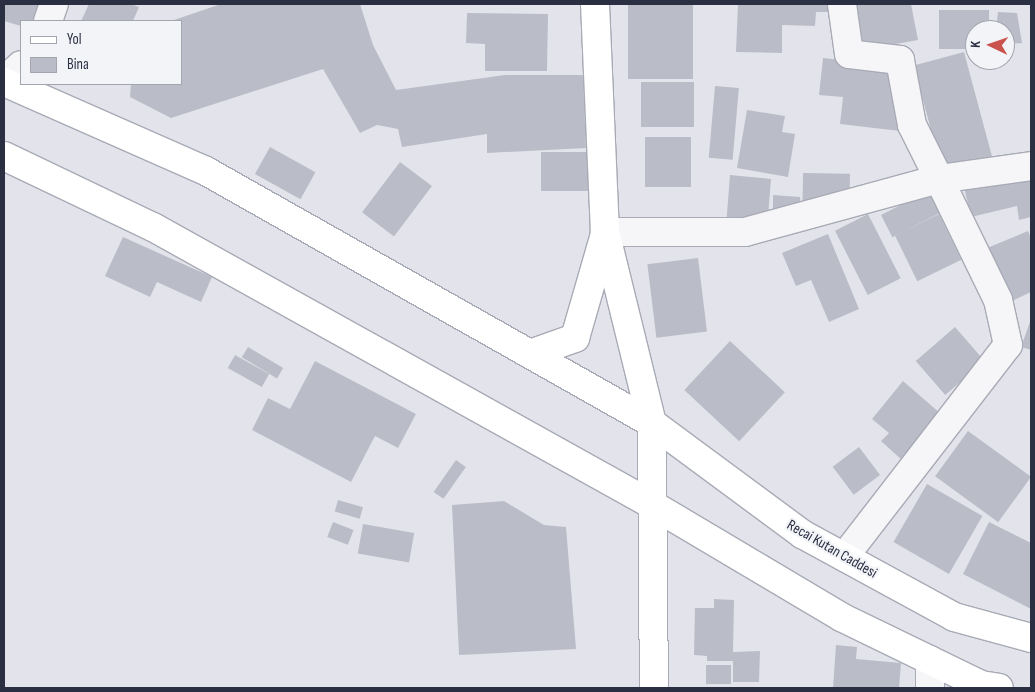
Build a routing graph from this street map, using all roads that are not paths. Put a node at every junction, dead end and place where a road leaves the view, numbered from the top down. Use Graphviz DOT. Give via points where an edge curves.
graph roads {
  1 [pos="54,4"];
  2 [pos="595,4"];
  3 [pos="842,4"];
  4 [pos="48,20"];
  5 [pos="20,66"];
  6 [pos="4,82"];
  7 [pos="4,156"];
  8 [pos="1031,166"];
  9 [pos="938,179"];
  10 [pos="605,232"];
  11 [pos="530,354"];
  12 [pos="652,423"];
  13 [pos="651,504"];
  14 [pos="844,557"];
  15 [pos="1031,638"];
  16 [pos="930,660"];
  17 [pos="654,688"];
  18 [pos="930,688"];
  19 [pos="999,688"];
  1 -- 4 [label="street"];
  2 -- 10 [label="main road"];
  3 -- 9 [label="street" via="850,54 900,60 912,125"];
  5 -- 6 [label="street"];
  6 -- 11 [label="main road, Recai Kutan Caddesi" via="206,171"];
  7 -- 13 [label="main road" via="153,227"];
  8 -- 9 [label="street"];
  9 -- 10 [label="street" via="745,232"];
  9 -- 14 [label="street" via="998,300 1008,345"];
  10 -- 11 [label="main road" via="575,338"];
  10 -- 12 [label="main road"];
  11 -- 12 [label="main road, Recai Kutan Caddesi"];
  12 -- 13 [label="main road"];
  12 -- 14 [label="main road, Recai Kutan Caddesi" via="802,534"];
  13 -- 16 [label="main road" via="841,618"];
  13 -- 17 [label="main road"];
  14 -- 15 [label="main road, Recai Kutan Caddesi" via="954,617"];
  16 -- 18 [label="street"];
  16 -- 19 [label="main road" via="981,685"];
}
